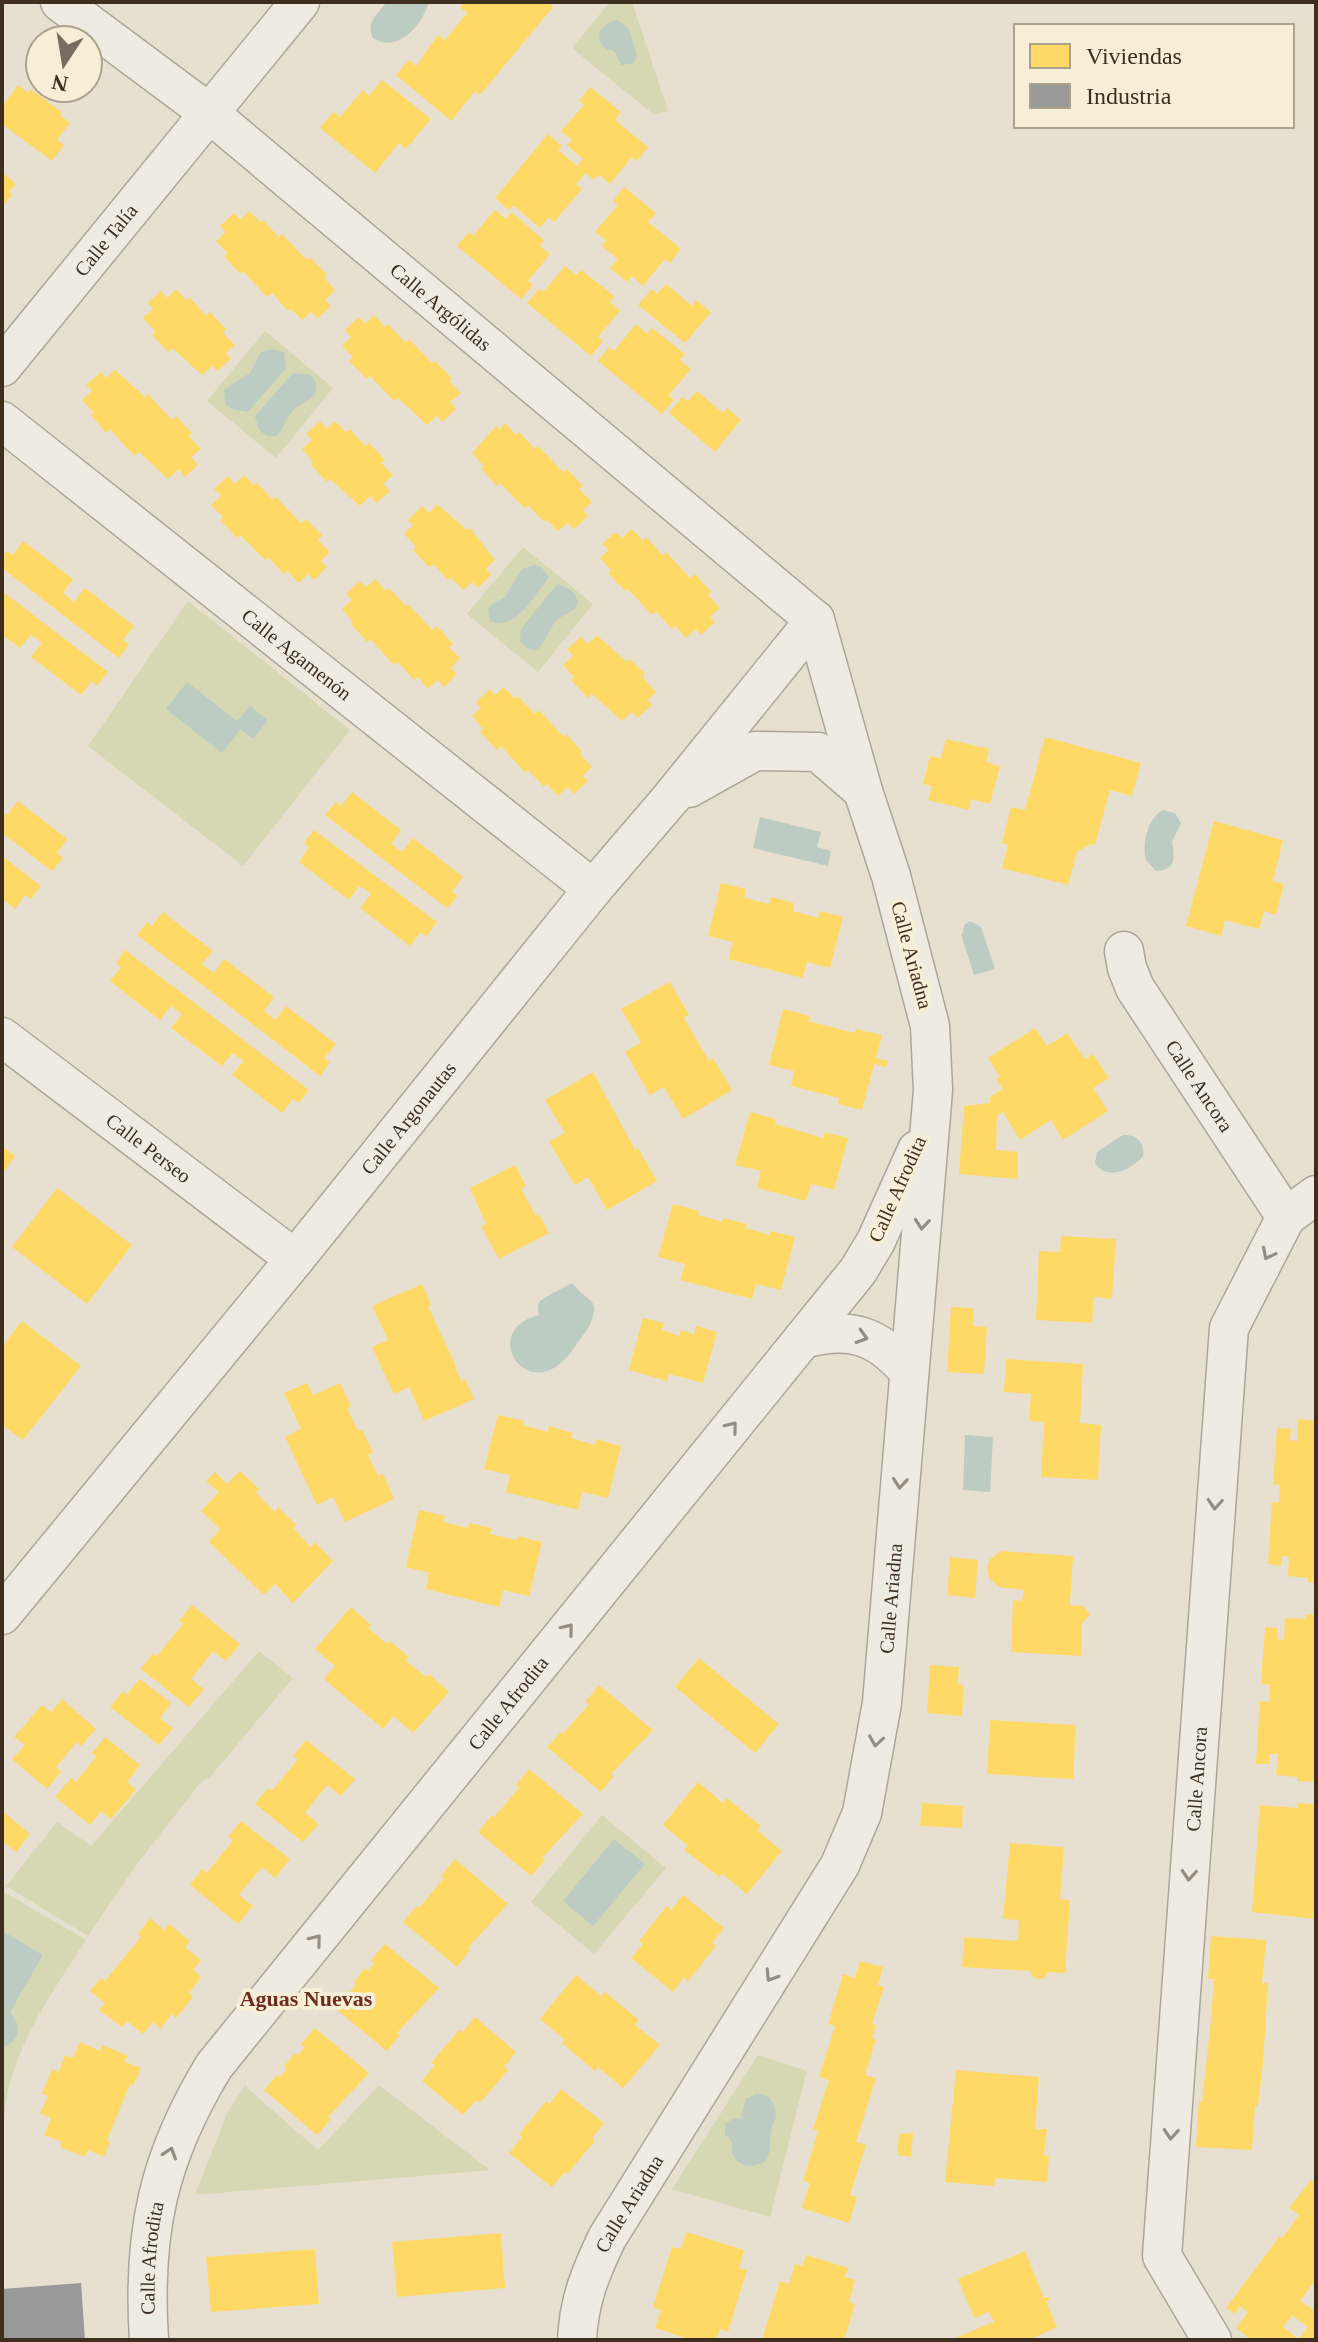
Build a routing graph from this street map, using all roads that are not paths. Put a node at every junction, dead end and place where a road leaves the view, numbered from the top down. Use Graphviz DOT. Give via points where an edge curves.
graph roads {
  1 [pos="60,2"];
  2 [pos="300,2"];
  3 [pos="209,113"];
  4 [pos="2,367"];
  5 [pos="2,421"];
  6 [pos="815,620"];
  7 [pos="863,791"];
  8 [pos="671,798"];
  9 [pos="593,889"];
  10 [pos="1124,951"];
  11 [pos="2,1037"];
  12 [pos="933,1090"];
  13 [pos="1301,1206"];
  14 [pos="295,1259"];
  15 [pos="803,1339"];
  16 [pos="909,1372"];
  17 [pos="2,1615"];
  18 [pos="149,2340"];
  19 [pos="577,2340"];
  20 [pos="1212,2340"];
  1 -- 3 [label="street, Calle Argólidas"];
  2 -- 3 [label="street, Calle Talía"];
  3 -- 4 [label="street, Calle Talía"];
  3 -- 6 [label="street, Calle Argólidas"];
  5 -- 9 [label="street, Calle Agamenón"];
  6 -- 7 [label="street, Calle Ariadna"];
  6 -- 8 [label="street, Calle Argonautas"];
  7 -- 8 [label="street" via="818,752 755,751"];
  7 -- 12 [label="street, Calle Ariadna" via="930,1026"];
  8 -- 9 [label="street, Calle Argonautas"];
  9 -- 14 [label="street, Calle Argonautas"];
  10 -- 13 [label="street, Calle Ancora" via="1135,988"];
  11 -- 14 [label="street, Calle Perseo"];
  12 -- 15 [label="street, Calle Afrodita" via="920,1144 876,1241"];
  12 -- 16 [label="street, Calle Ariadna, one-way"];
  13 -- 20 [label="street, Calle Ancora, one-way" via="1229,1328 1162,2256"];
  14 -- 17 [label="street, Calle Argonautas"];
  15 -- 16 [label="street, one-way" via="825,1332 873,1340"];
  18 -- 15 [label="street, Calle Afrodita, one-way" via="146,2293 153,2215 176,2136 214,2066"];
  16 -- 19 [label="street, Calle Ariadna, one-way" via="882,1703 862,1813 840,1865 607,2238 584,2290"];
}
